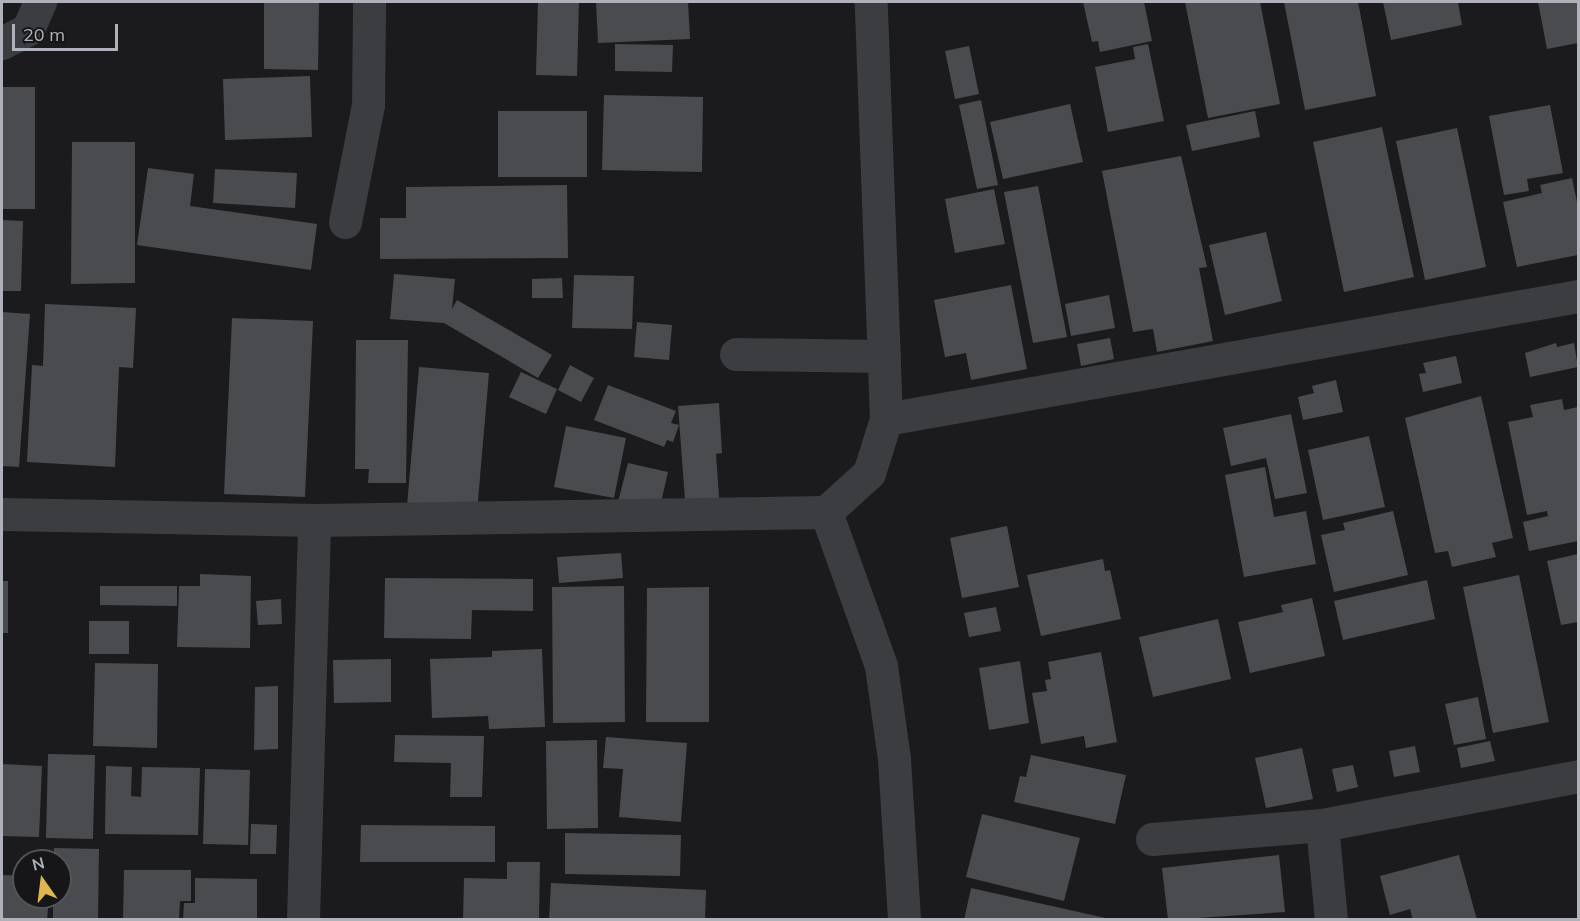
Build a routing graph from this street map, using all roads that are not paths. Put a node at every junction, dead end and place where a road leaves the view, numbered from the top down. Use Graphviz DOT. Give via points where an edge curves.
graph roads {
  1 [pos="40,2"];
  2 [pos="369,2"];
  3 [pos="871,2"];
  4 [pos="2,43"];
  5 [pos="345,222"];
  6 [pos="1578,296"];
  7 [pos="736,354"];
  8 [pos="884,356"];
  9 [pos="886,419"];
  10 [pos="826,512"];
  11 [pos="2,514"];
  12 [pos="314,520"];
  13 [pos="1578,776"];
  14 [pos="1322,825"];
  15 [pos="1152,838"];
  16 [pos="303,920"];
  17 [pos="904,920"];
  18 [pos="1330,920"];
  1 -- 4 [label="street" via="28,29"];
  2 -- 5 [label="street" via="368,105"];
  3 -- 8 [label="street"];
  6 -- 9 [label="street"];
  7 -- 8 [label="street"];
  8 -- 9 [label="street"];
  9 -- 10 [label="street" via="868,473"];
  10 -- 12 [label="street"];
  10 -- 17 [label="street" via="881,666 894,759"];
  11 -- 12 [label="street"];
  12 -- 16 [label="street"];
  13 -- 14 [label="street"];
  14 -- 15 [label="street"];
  14 -- 18 [label="street"];
}
